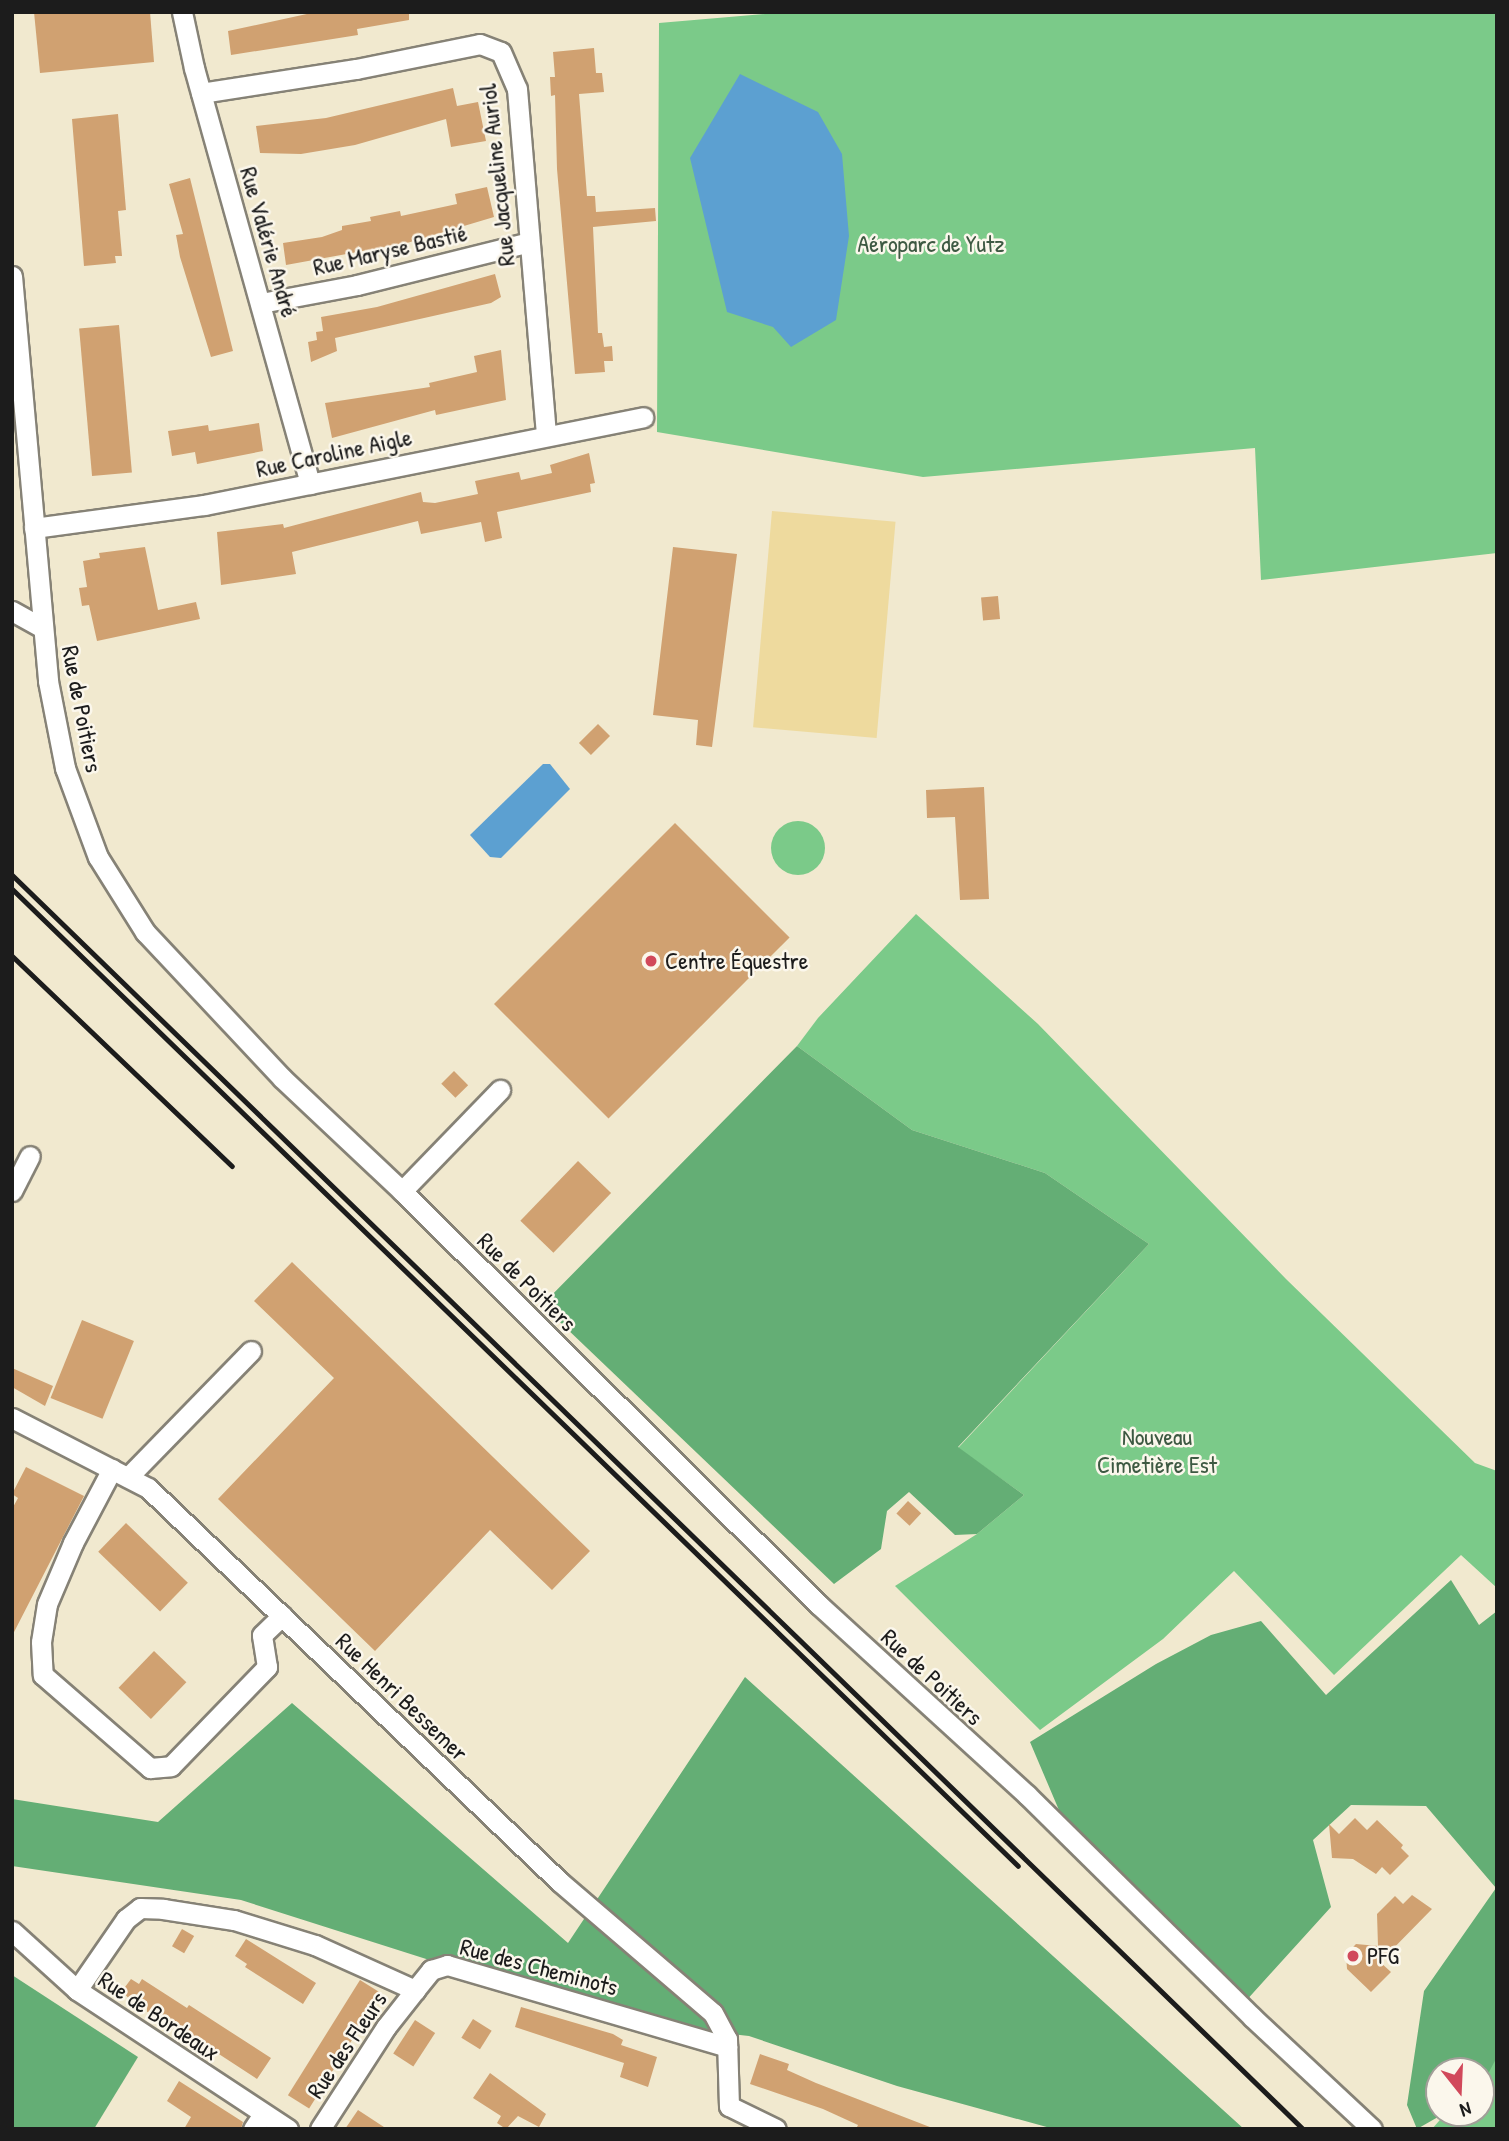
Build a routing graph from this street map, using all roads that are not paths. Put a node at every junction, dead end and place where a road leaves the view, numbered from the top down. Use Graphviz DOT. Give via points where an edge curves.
graph roads {
  1 [pos="182,12"];
  2 [pos="201,93"];
  3 [pos="529,242"];
  4 [pos="12,276"];
  5 [pos="261,303"];
  6 [pos="15,353"];
  7 [pos="643,417"];
  8 [pos="546,433"];
  9 [pos="310,484"];
  10 [pos="34,528"];
  11 [pos="12,611"];
  12 [pos="43,628"];
  13 [pos="500,1090"];
  14 [pos="30,1156"];
  15 [pos="12,1191"];
  16 [pos="402,1191"];
  17 [pos="251,1350"];
  18 [pos="12,1418"];
  19 [pos="120,1473"];
  20 [pos="282,1616"];
  21 [pos="12,1931"];
  22 [pos="76,1990"];
  23 [pos="415,1990"];
  24 [pos="727,2046"];
  25 [pos="258,2121"];
  26 [pos="288,2129"];
  27 [pos="320,2129"];
  28 [pos="776,2129"];
  29 [pos="1372,2129"];
  1 -- 2 [label="street, Rue Valérie André"];
  2 -- 3 [label="street, Rue Jacqueline Auriol" via="480,44 500,52 517,89"];
  2 -- 5 [label="street, Rue Valérie André"];
  3 -- 5 [label="street, Rue Maryse Bastié" via="357,285"];
  3 -- 8 [label="street, Rue Jacqueline Auriol"];
  4 -- 6 [label="street, Rue de Poitiers"];
  5 -- 9 [label="street, Rue Valérie André"];
  6 -- 10 [label="street, Rue de Poitiers"];
  7 -- 8 [label="street, Rue Caroline Aigle" via="562,434"];
  8 -- 9 [label="street, Rue Caroline Aigle"];
  9 -- 10 [label="street, Rue Caroline Aigle" via="204,505"];
  10 -- 12 [label="street, Rue de Poitiers"];
  11 -- 12 [label="street"];
  12 -- 16 [label="street, Rue de Poitiers" via="65,768 98,857 145,932 282,1078"];
  13 -- 16 [label="street"];
  14 -- 15 [label="street"];
  16 -- 29 [label="street, Rue de Poitiers" via="819,1605 1027,1795"];
  17 -- 19 [label="street"];
  18 -- 19 [label="street, Rue Henri Bessemer"];
  19 -- 20 [label="street, Rue Henri Bessemer" via="148,1488"];
  19 -- 20 [label="street" via="73,1543 47,1604 41,1642 43,1675 149,1768 171,1766 267,1667 262,1636"];
  20 -- 24 [label="street, Rue Henri Bessemer" via="560,1882 713,2012"];
  21 -- 22 [label="street, Rue de Bordeaux"];
  22 -- 23 [label="street" via="126,1919 141,1908 234,1920 315,1945"];
  22 -- 25 [label="street, Rue de Bordeaux"];
  23 -- 24 [label="street, Rue des Cheminots" via="431,1970 447,1965"];
  23 -- 27 [label="street, Rue des Fleurs"];
  24 -- 28 [label="street" via="729,2106"];
  25 -- 26 [label="street, Rue de Bordeaux"];
}
